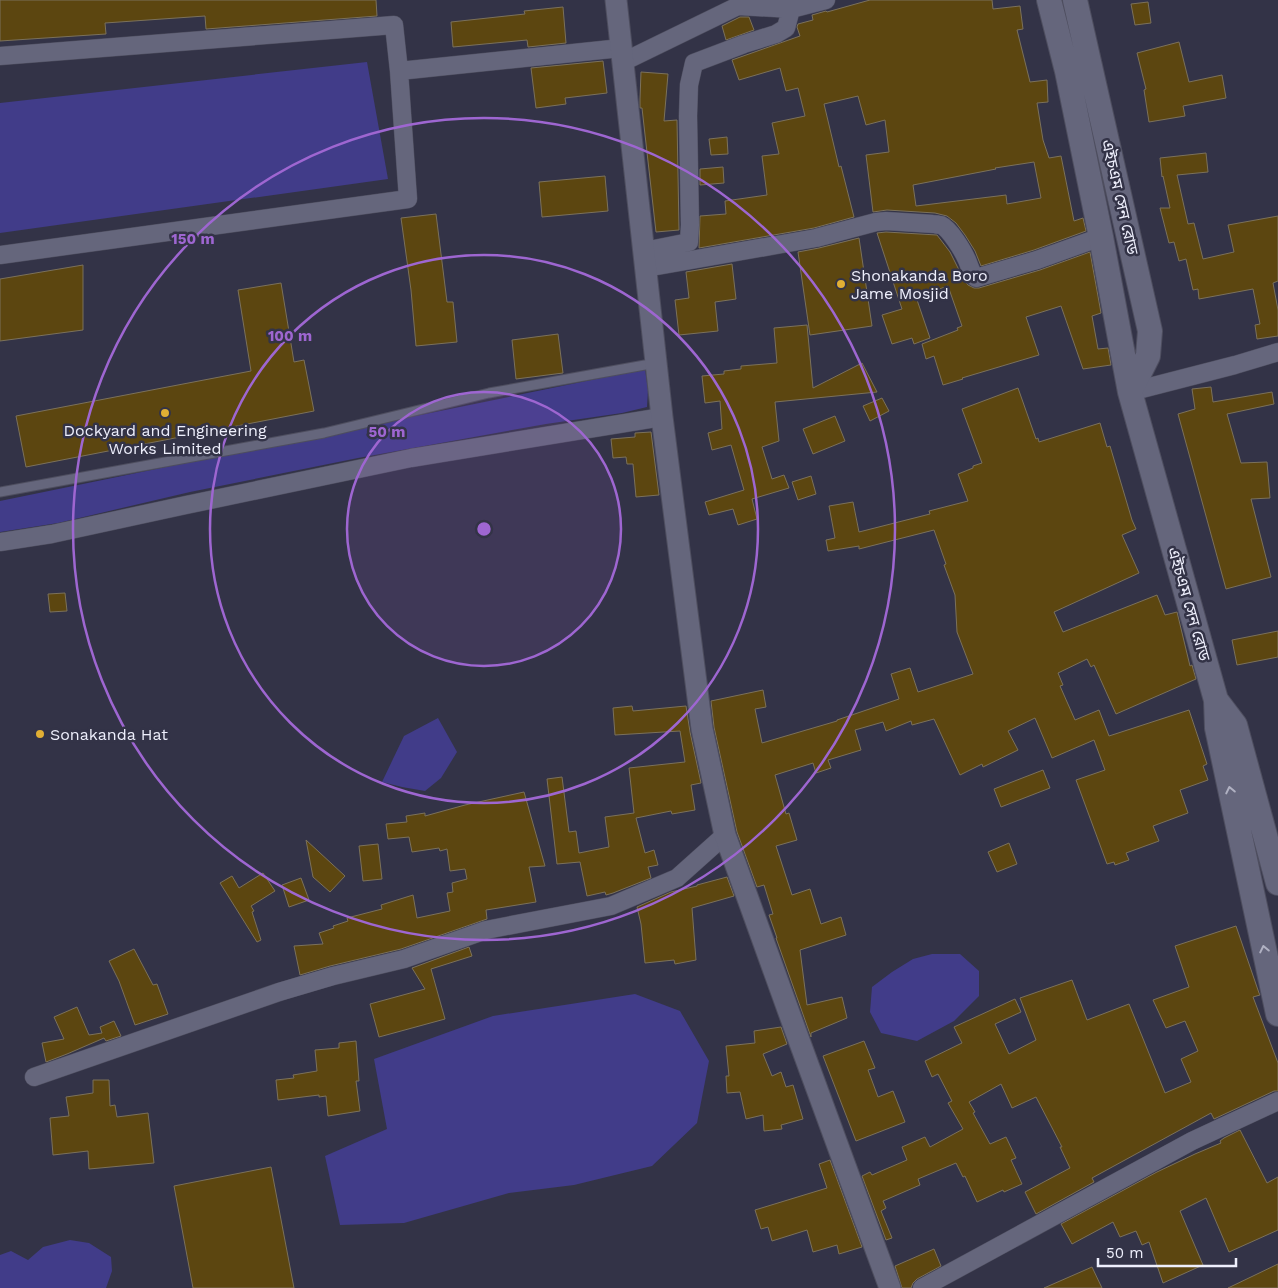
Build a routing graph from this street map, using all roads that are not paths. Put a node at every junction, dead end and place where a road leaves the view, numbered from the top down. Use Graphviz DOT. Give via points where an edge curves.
graph roads {
  1 [pos="616,0"];
  2 [pos="826,0"];
  3 [pos="1049,0"];
  4 [pos="1075,0"];
  5 [pos="791,9"];
  6 [pos="622,55"];
  7 [pos="0,56"];
  8 [pos="400,71"];
  9 [pos="1101,237"];
  10 [pos="0,255"];
  11 [pos="645,260"];
  12 [pos="1278,352"];
  13 [pos="656,363"];
  14 [pos="1130,392"];
  15 [pos="662,417"];
  16 [pos="0,492"];
  17 [pos="0,542"];
  18 [pos="1216,700"];
  19 [pos="725,835"];
  20 [pos="1278,883"];
  21 [pos="1278,1014"];
  22 [pos="34,1077"];
  23 [pos="1278,1101"];
  24 [pos="890,1288"];
  25 [pos="922,1288"];
  1 -- 6 [label="street"];
  2 -- 5 [label="street"];
  3 -- 9 [label="main road, এইচএম সেন রোড"];
  4 -- 14 [label="main road, এইচএম সেন রোড" via="1150,331 1148,356"];
  5 -- 6 [label="street" via="738,6"];
  5 -- 11 [label="street" via="786,28 776,34 694,63 688,116 689,242"];
  6 -- 8 [label="street"];
  6 -- 11 [label="street"];
  7 -- 8 [label="street" via="394,24"];
  8 -- 10 [label="street" via="408,199"];
  9 -- 11 [label="street" via="976,278 952,235 944,227 886,221 816,238"];
  9 -- 14 [label="main road, এইচএম সেন রোড"];
  11 -- 13 [label="street"];
  12 -- 14 [label="street"];
  13 -- 15 [label="street"];
  13 -- 16 [label="lane" via="489,393 324,432"];
  14 -- 18 [label="main road, এইচএম সেন রোড"];
  15 -- 17 [label="street" via="411,458 52,534"];
  15 -- 19 [label="street" via="702,729"];
  18 -- 20 [label="main road, এইচএম সেন রোড" via="1235,725"];
  21 -- 18 [label="main road, এইচএম সেন রোড, one-way" via="1217,728"];
  19 -- 22 [label="street" via="678,878 611,906 486,930 404,959 279,992"];
  19 -- 24 [label="street"];
  23 -- 25 [label="street" via="1192,1141"];
}
